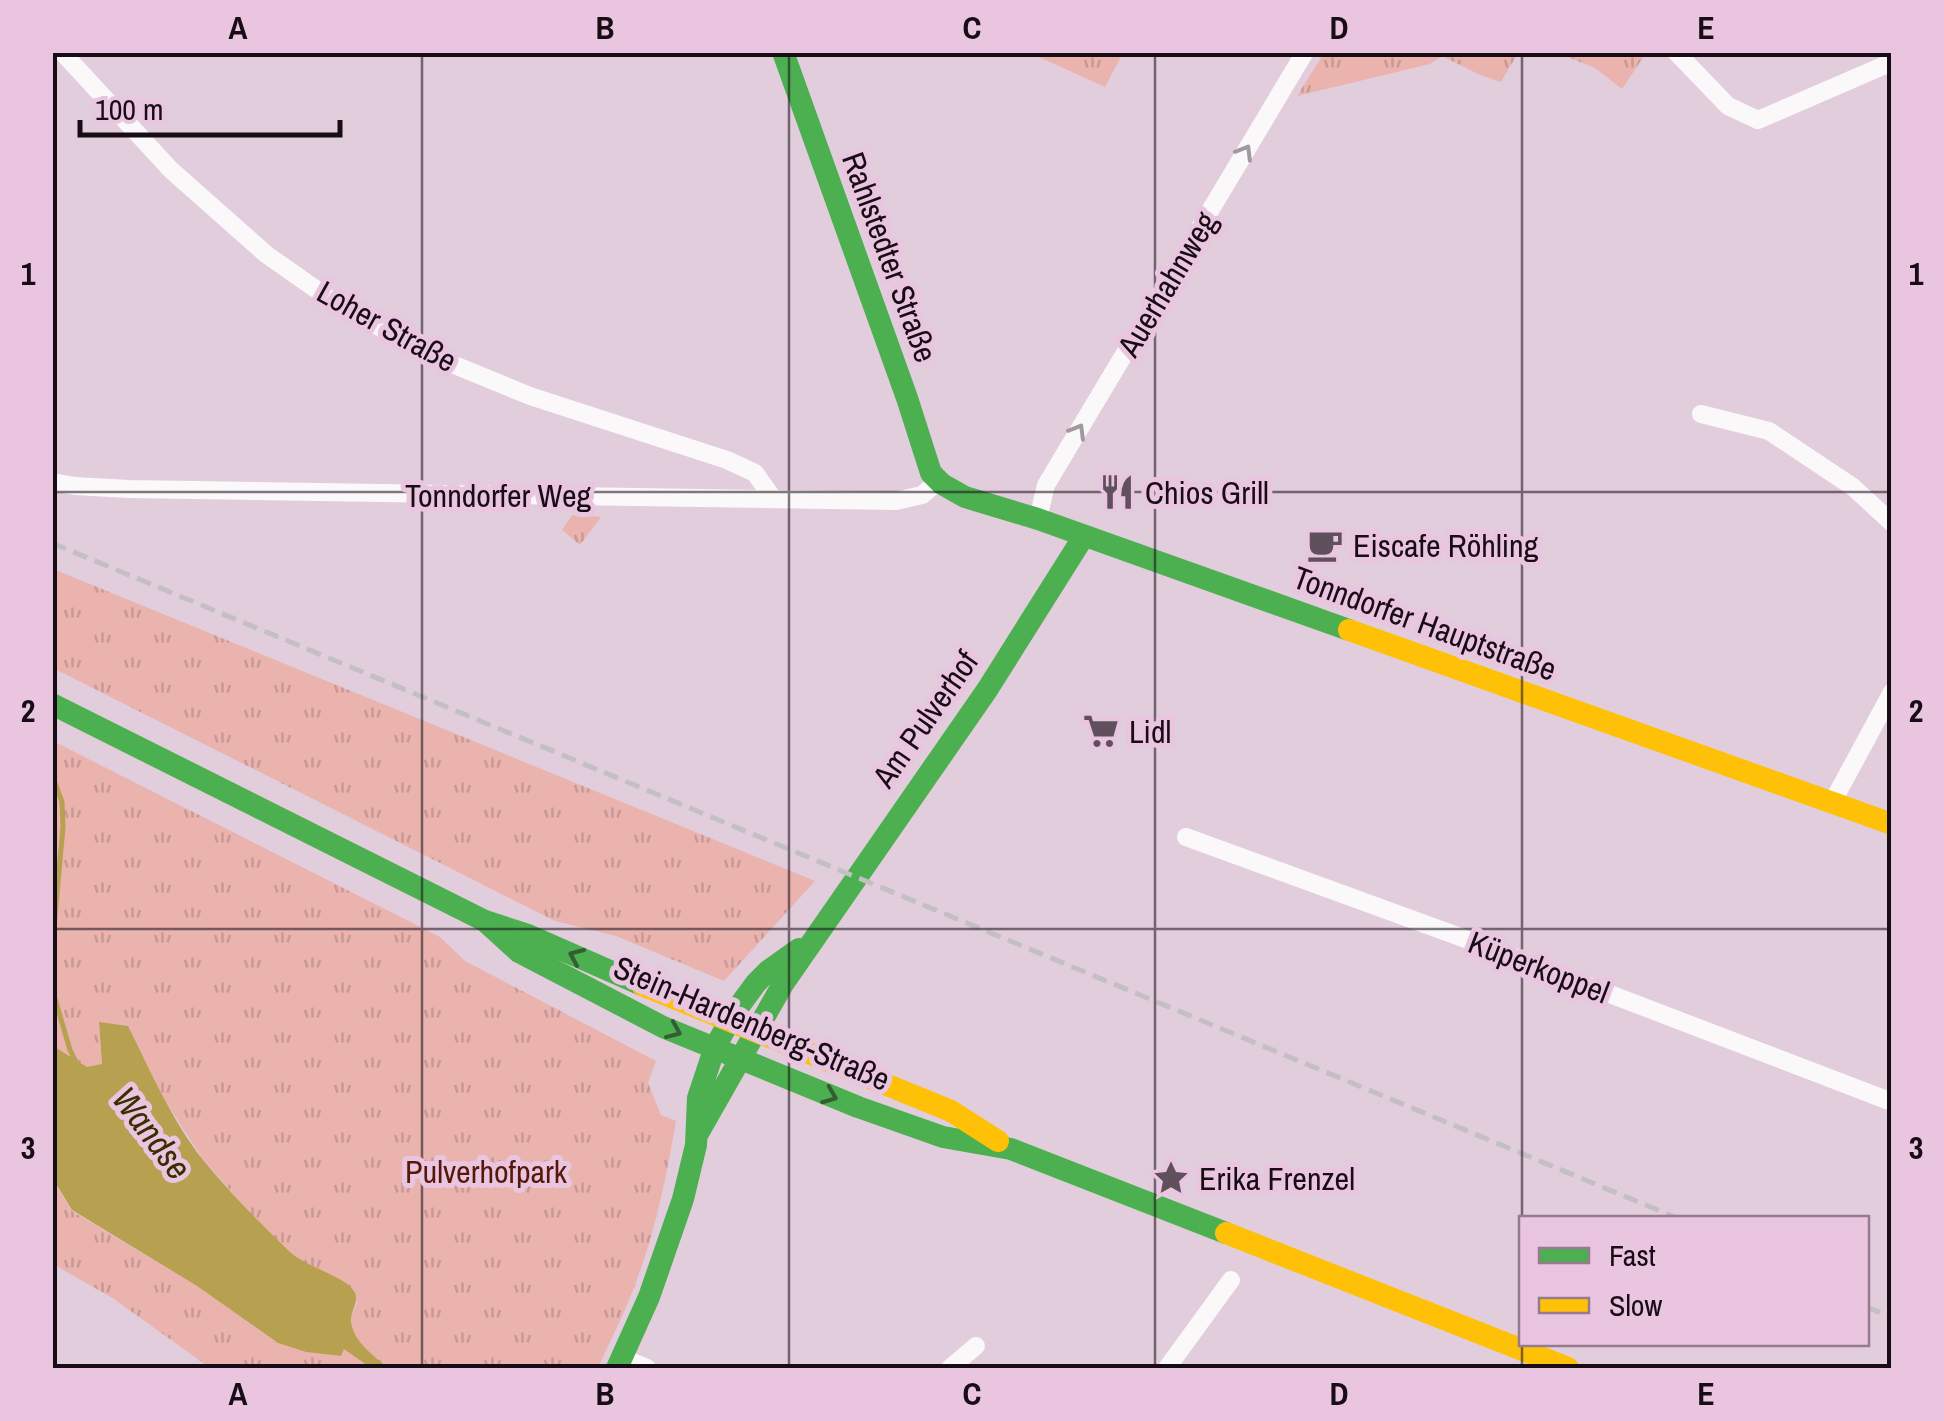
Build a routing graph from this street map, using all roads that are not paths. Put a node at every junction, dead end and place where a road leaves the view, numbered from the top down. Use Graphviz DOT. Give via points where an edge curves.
graph roads {
  1 [pos="62,52"];
  2 [pos="782,52"];
  3 [pos="1306,52"];
  4 [pos="1676,52"];
  5 [pos="1892,62"];
  6 [pos="1701,414"];
  7 [pos="939,481"];
  8 [pos="52,482"];
  9 [pos="772,497"];
  10 [pos="1038,519"];
  11 [pos="1892,524"];
  12 [pos="1084,536"];
  13 [pos="1892,692"];
  14 [pos="52,704"];
  15 [pos="1832,803"];
  16 [pos="1892,824"];
  17 [pos="1186,837"];
  18 [pos="485,921"];
  19 [pos="815,936"];
  20 [pos="730,1021"];
  21 [pos="755,1031"];
  22 [pos="716,1049"];
  23 [pos="740,1059"];
  24 [pos="1892,1102"];
  25 [pos="698,1135"];
  26 [pos="1010,1149"];
  27 [pos="1231,1280"];
  28 [pos="976,1346"];
  29 [pos="620,1363"];
  30 [pos="648,1368"];
  31 [pos="950,1368"];
  32 [pos="1167,1368"];
  33 [pos="1568,1368"];
  1 -- 9 [label="street, Loher Straße" via="171,170 338,304 530,396 727,460 755,473"];
  2 -- 7 [label="main road, Rahlstedter Straße" via="926,462"];
  10 -- 3 [label="street, Auerhahnweg, one-way" via="1046,485"];
  4 -- 5 [label="street" via="1728,106 1758,120"];
  6 -- 11 [label="street" via="1769,432 1853,487"];
  7 -- 9 [label="street, Tonndorfer Weg" via="922,495 896,501"];
  7 -- 10 [label="main road, Tonndorfer Hauptstraße" via="970,499"];
  8 -- 9 [label="street, Tonndorfer Weg" via="129,489"];
  10 -- 12 [label="main road, Tonndorfer Hauptstraße"];
  12 -- 15 [label="main road, Tonndorfer Hauptstraße"];
  12 -- 19 [label="main road, Am Pulverhof"];
  13 -- 15 [label="street"];
  14 -- 18 [label="main road, Stein-Hardenberg-Straße"];
  15 -- 16 [label="main road, Tonndorfer Hauptstraße"];
  17 -- 24 [label="street, Küperkoppel"];
  20 -- 18 [label="main road, Stein-Hardenberg-Straße, one-way"];
  18 -- 22 [label="main road, Stein-Hardenberg-Straße, one-way" via="520,952"];
  19 -- 20 [label="main road, Am Pulverhof" via="770,970"];
  19 -- 21 [label="main road, Am Pulverhof"];
  20 -- 21 [label="main road, Stein-Hardenberg-Straße"];
  20 -- 22 [label="main road, Am Pulverhof"];
  21 -- 23 [label="main road, Am Pulverhof"];
  21 -- 26 [label="main road, Stein-Hardenberg-Straße" via="951,1111"];
  22 -- 23 [label="main road, Stein-Hardenberg-Straße"];
  22 -- 25 [label="main road, Am Pulverhof" via="697,1101"];
  23 -- 25 [label="main road, Am Pulverhof"];
  23 -- 26 [label="main road, Stein-Hardenberg-Straße, one-way" via="943,1137"];
  25 -- 29 [label="main road, Am Pulverhof" via="666,1251"];
  26 -- 33 [label="main road, Stein-Hardenberg-Straße"];
  27 -- 32 [label="street"];
  28 -- 31 [label="street"];
  29 -- 30 [label="street"];
}
